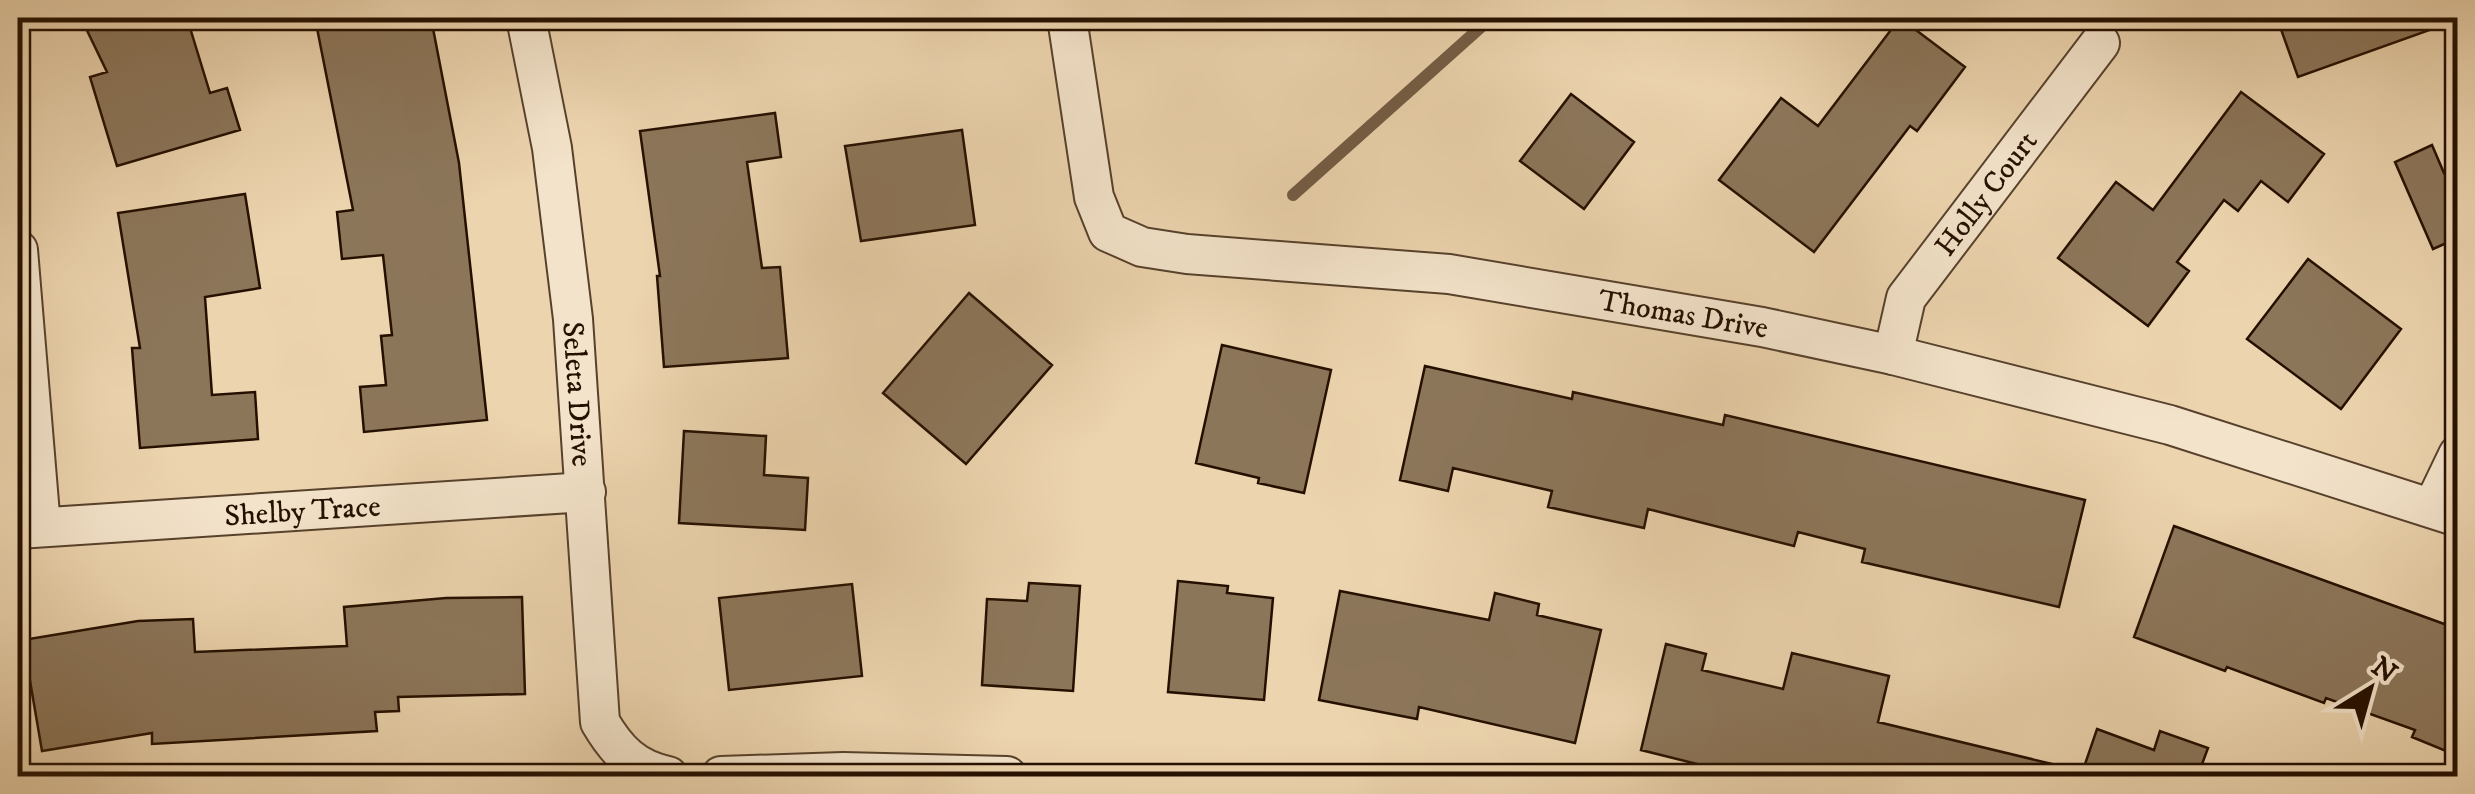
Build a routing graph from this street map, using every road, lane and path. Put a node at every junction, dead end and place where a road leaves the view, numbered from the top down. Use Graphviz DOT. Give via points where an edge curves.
graph roads {
  1 [pos="526,18"];
  2 [pos="1067,18"];
  3 [pos="2100,42"];
  4 [pos="18,250"];
  5 [pos="1893,354"];
  6 [pos="2458,456"];
  7 [pos="586,492"];
  8 [pos="2445,512"];
  9 [pos="29,528"];
  10 [pos="668,776"];
  11 [pos="721,776"];
  12 [pos="1007,776"];
  1 -- 7 [label="street, Seleta Drive" via="555,167"];
  2 -- 5 [label="street, Thomas Drive" via="1094,197 1108,232 1142,247 1449,274"];
  3 -- 5 [label="street, Holly Court" via="1906,298"];
  4 -- 9 [label="street"];
  5 -- 8 [label="street, Thomas Drive" via="2170,424"];
  6 -- 8 [label="street"];
  7 -- 9 [label="street, Shelby Trace"];
  7 -- 10 [label="street, Seleta Drive" via="600,722 631,764"];
  11 -- 12 [label="street"];
}
